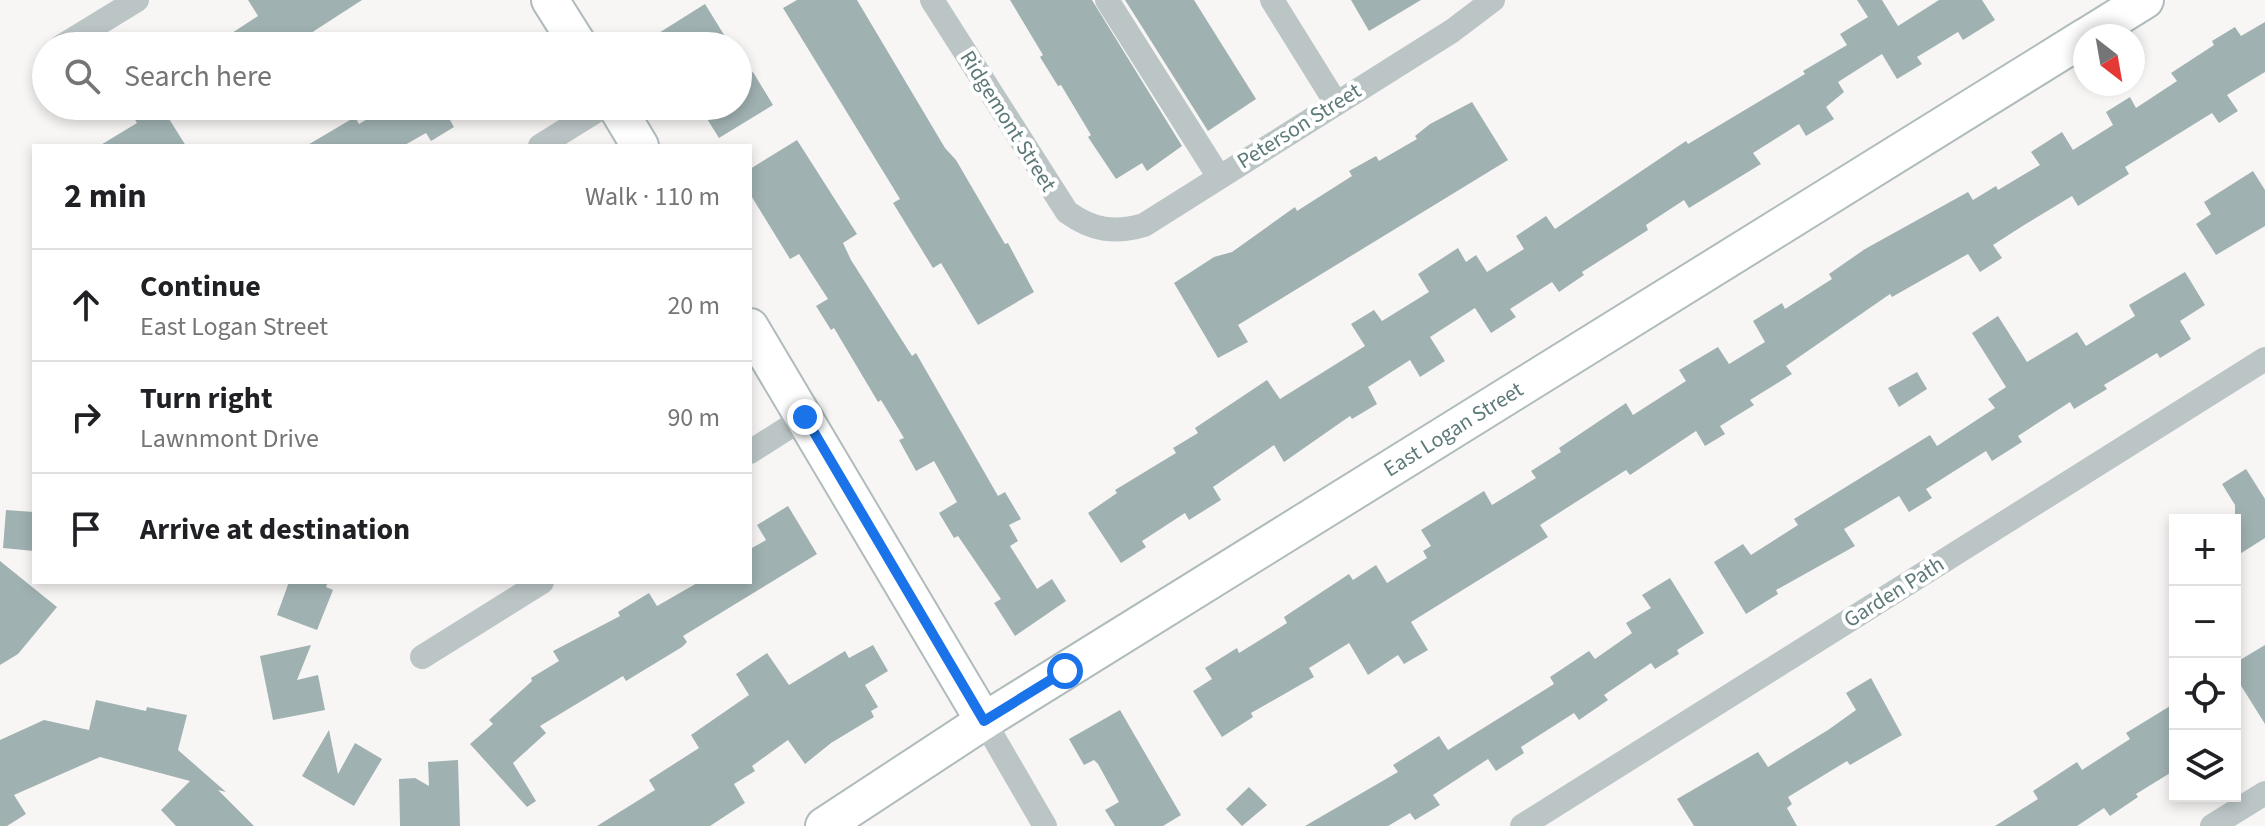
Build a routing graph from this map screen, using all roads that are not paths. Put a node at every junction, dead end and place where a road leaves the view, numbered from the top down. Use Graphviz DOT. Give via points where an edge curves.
graph roads {
  1 [pos="137,0"];
  2 [pos="550,0"];
  3 [pos="932,0"];
  4 [pos="1107,0"];
  5 [pos="1272,0"];
  6 [pos="1493,0"];
  7 [pos="2145,0"];
  8 [pos="2106,24"];
  9 [pos="85,32"];
  10 [pos="570,32"];
  11 [pos="2073,44"];
  12 [pos="1336,103"];
  13 [pos="582,120"];
  14 [pos="624,120"];
  15 [pos="543,144"];
  16 [pos="639,144"];
  17 [pos="1219,177"];
  18 [pos="1098,228"];
  19 [pos="752,330"];
  20 [pos="2265,359"];
  21 [pos="805,417"];
  22 [pos="752,451"];
  23 [pos="539,584"];
  24 [pos="422,657"];
  25 [pos="984,721"];
  26 [pos="2265,793"];
  27 [pos="824,826"];
  28 [pos="1045,826"];
  29 [pos="1522,826"];
  30 [pos="2212,826"];
  1 -- 9 [label="street"];
  2 -- 10 [label="street"];
  3 -- 18 [label="street, Ridgemont Street" via="1053,195 1067,212"];
  4 -- 17 [label="street"];
  5 -- 12 [label="street"];
  6 -- 12 [label="street, Peterson Street"];
  7 -- 8 [label="street, East Logan Street"];
  11 -- 25 [label="street, East Logan Street"];
  12 -- 17 [label="street, Peterson Street"];
  13 -- 15 [label="street"];
  14 -- 16 [label="street"];
  17 -- 18 [label="street, Peterson Street" via="1144,225 1123,231"];
  19 -- 21 [label="street"];
  20 -- 29 [label="street, Garden Path"];
  21 -- 22 [label="street"];
  21 -- 25 [label="street"];
  23 -- 24 [label="street"];
  25 -- 27 [label="street, East Logan Street"];
  25 -- 28 [label="street"];
  26 -- 30 [label="street"];
}
